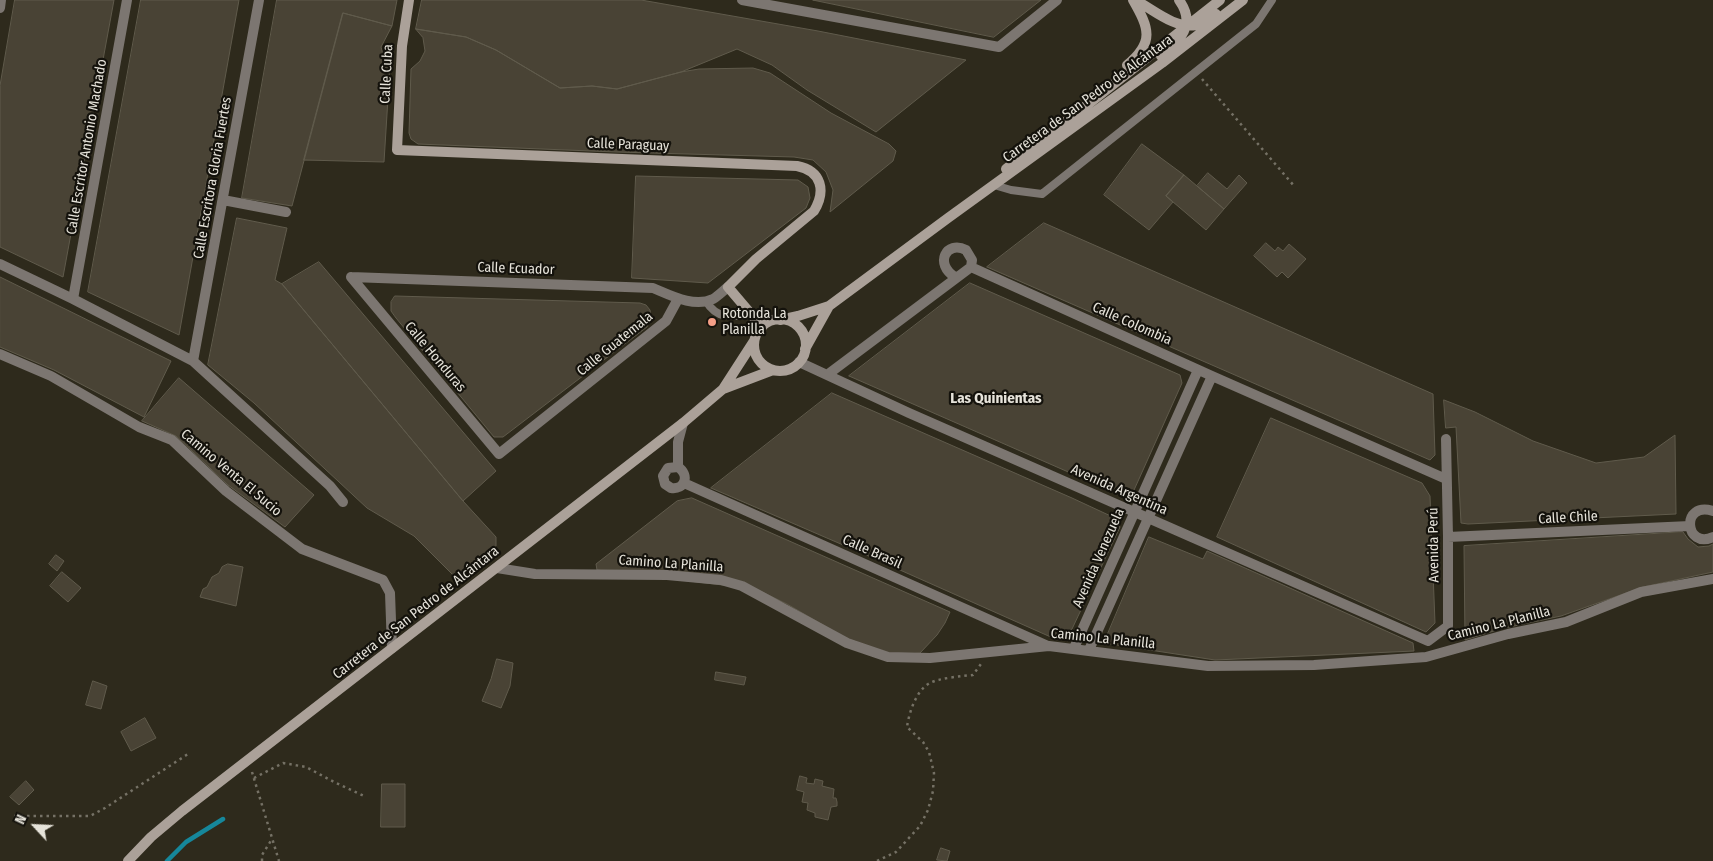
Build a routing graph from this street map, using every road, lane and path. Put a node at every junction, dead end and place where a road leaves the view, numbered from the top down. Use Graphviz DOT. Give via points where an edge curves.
graph roads {
  1 [pos="1,0"];
  2 [pos="127,0"];
  3 [pos="259,0"];
  4 [pos="409,0"];
  5 [pos="742,0"];
  6 [pos="1057,0"];
  7 [pos="1179,0"];
  8 [pos="1220,0"];
  9 [pos="1235,0"];
  10 [pos="1243,0"];
  11 [pos="1272,0"];
  12 [pos="1137,1"];
  13 [pos="1156,1"];
  14 [pos="766,2"];
  15 [pos="0,8"];
  16 [pos="1187,26"];
  17 [pos="1196,72"];
  18 [pos="1101,107"];
  19 [pos="1039,141"];
  20 [pos="397,150"];
  21 [pos="994,185"];
  22 [pos="1295,187"];
  23 [pos="223,200"];
  24 [pos="286,212"];
  25 [pos="948,218"];
  26 [pos="0,264"];
  27 [pos="971,267"];
  28 [pos="955,277"];
  29 [pos="351,278"];
  30 [pos="728,287"];
  31 [pos="73,299"];
  32 [pos="678,299"];
  33 [pos="706,301"];
  34 [pos="829,306"];
  35 [pos="752,314"];
  36 [pos="780,320"];
  37 [pos="762,326"];
  38 [pos="754,341"];
  39 [pos="805,349"];
  40 [pos="0,354"];
  41 [pos="193,361"];
  42 [pos="799,362"];
  43 [pos="773,370"];
  44 [pos="1198,370"];
  45 [pos="827,376"];
  46 [pos="1212,376"];
  47 [pos="723,389"];
  48 [pos="683,423"];
  49 [pos="1446,439"];
  50 [pos="499,454"];
  51 [pos="678,467"];
  52 [pos="1446,479"];
  53 [pos="684,482"];
  54 [pos="343,502"];
  55 [pos="1713,511"];
  56 [pos="1135,512"];
  57 [pos="1148,518"];
  58 [pos="1690,526"];
  59 [pos="1448,537"];
  60 [pos="1713,537"];
  61 [pos="497,568"];
  62 [pos="1713,579"];
  63 [pos="1428,641"];
  64 [pos="1049,646"];
  65 [pos="392,648"];
  66 [pos="1074,648"];
  67 [pos="1089,650"];
  68 [pos="983,653"];
  69 [pos="1426,656"];
  70 [pos="188,754"];
  71 [pos="248,760"];
  72 [pos="254,778"];
  73 [pos="364,796"];
  74 [pos="14,816"];
  75 [pos="272,839"];
  76 [pos="128,861"];
  77 [pos="262,861"];
  78 [pos="279,861"];
  79 [pos="877,861"];
  1 -- 15 [label="street"];
  2 -- 31 [label="street, Calle Escritor Antonio Machado"];
  3 -- 23 [label="street, Calle Escritora Gloria Fuertes"];
  4 -- 20 [label="main road, Calle Cuba" via="402,46"];
  5 -- 14 [label="street"];
  6 -- 14 [label="street" via="999,47"];
  7 -- 16 [label="main road" via="1186,14"];
  8 -- 16 [label="main road, Carretera de San Pedro de Alcántara"];
  9 -- 16 [label="main road" via="1197,26"];
  10 -- 18 [label="main road, Carretera de San Pedro de Alcántara"];
  11 -- 17 [label="lane" via="1256,24"];
  12 -- 13 [label="main road"];
  12 -- 16 [label="main road"];
  12 -- 19 [label="main road" via="1146,29 1144,48"];
  16 -- 18 [label="main road" via="1181,38"];
  16 -- 19 [label="main road, Carretera de San Pedro de Alcántara"];
  17 -- 21 [label="lane" via="1042,194"];
  17 -- 22 [label="path"];
  18 -- 21 [label="main road, Carretera de San Pedro de Alcántara"];
  19 -- 25 [label="main road, Carretera de San Pedro de Alcántara"];
  20 -- 30 [label="main road, Calle Paraguay" via="808,168 820,184 819,203 814,212 756,259"];
  21 -- 25 [label="main road, Carretera de San Pedro de Alcántara"];
  23 -- 24 [label="street"];
  23 -- 41 [label="street, Calle Escritora Gloria Fuertes"];
  25 -- 34 [label="main road, Carretera de San Pedro de Alcántara"];
  26 -- 31 [label="street"];
  27 -- 28 [label="street"];
  27 -- 28 [label="street" via="972,260 966,250 951,249 944,263 946,271"];
  27 -- 44 [label="street, Calle Colombia"];
  28 -- 45 [label="street"];
  29 -- 32 [label="street, Calle Ecuador" via="653,288"];
  29 -- 50 [label="street, Calle Honduras"];
  30 -- 33 [label="street"];
  30 -- 35 [label="main road"];
  31 -- 41 [label="street"];
  32 -- 33 [label="street"];
  32 -- 50 [label="street, Calle Guatemala" via="666,320"];
  33 -- 35 [label="lane" via="711,309 732,318"];
  34 -- 36 [label="main road, Carretera de San Pedro de Alcántara"];
  34 -- 39 [label="main road, Carretera de San Pedro de Alcántara"];
  35 -- 37 [label="main road"];
  36 -- 37 [label="main road"];
  36 -- 39 [label="main road" via="799,329"];
  37 -- 38 [label="main road"];
  38 -- 43 [label="main road" via="756,356"];
  38 -- 47 [label="main road, Carretera de San Pedro de Alcántara"];
  39 -- 42 [label="main road"];
  40 -- 65 [label="street, Camino Venta El Sucio" via="51,376 139,427 172,440 226,492 302,549 384,580 390,592"];
  41 -- 54 [label="street" via="330,486"];
  42 -- 43 [label="main road" via="787,370"];
  42 -- 45 [label="street, Avenida Argentína"];
  43 -- 47 [label="main road, Carretera de San Pedro de Alcántara"];
  44 -- 46 [label="street, Calle Colombia"];
  44 -- 56 [label="street, Avenida Venezuela"];
  45 -- 56 [label="street, Avenida Argentína"];
  46 -- 52 [label="street, Calle Colombia"];
  46 -- 57 [label="street, Avenida Venezuela"];
  47 -- 48 [label="main road, Carretera de San Pedro de Alcántara"];
  48 -- 51 [label="street" via="678,442"];
  48 -- 61 [label="main road, Carretera de San Pedro de Alcántara"];
  49 -- 52 [label="street, Avenida Perú"];
  51 -- 53 [label="street" via="684,472"];
  51 -- 53 [label="street" via="668,468 663,476 664,482 675,489"];
  52 -- 59 [label="street, Avenida Perú"];
  53 -- 64 [label="street, Calle Brasil"];
  55 -- 58 [label="street" via="1699,510 1691,518"];
  56 -- 57 [label="street, Avenida Argentína"];
  56 -- 66 [label="street, Avenida Venezuela"];
  57 -- 63 [label="street, Avenida Argentína"];
  57 -- 67 [label="street, Avenida Venezuela"];
  58 -- 59 [label="street, Calle Chile"];
  58 -- 60 [label="street" via="1698,538"];
  59 -- 63 [label="street, Avenida Perú" via="1448,626"];
  61 -- 65 [label="main road, Carretera de San Pedro de Alcántara"];
  61 -- 68 [label="street, Camino La Planilla" via="535,574 667,575 721,580 742,586 847,643 888,658"];
  62 -- 69 [label="street, Camino La Planilla" via="1641,592 1566,622"];
  63 -- 69 [label="street"];
  64 -- 66 [label="street, Camino La Planilla"];
  64 -- 68 [label="street, Camino La Planilla"];
  65 -- 71 [label="main road, Carretera de San Pedro de Alcántara"];
  66 -- 67 [label="street, Camino La Planilla"];
  67 -- 69 [label="street, Camino La Planilla" via="1208,666 1314,665"];
  68 -- 79 [label="path" via="981,666 973,674 930,682 921,691 909,714 907,727 929,752 934,773 933,791 920,826 896,852"];
  70 -- 74 [label="path" via="90,816"];
  71 -- 72 [label="path"];
  71 -- 76 [label="main road, Carretera de San Pedro de Alcántara" via="151,837"];
  72 -- 73 [label="path" via="283,763 306,767"];
  72 -- 75 [label="path"];
  75 -- 77 [label="path"];
  75 -- 78 [label="path"];
}
